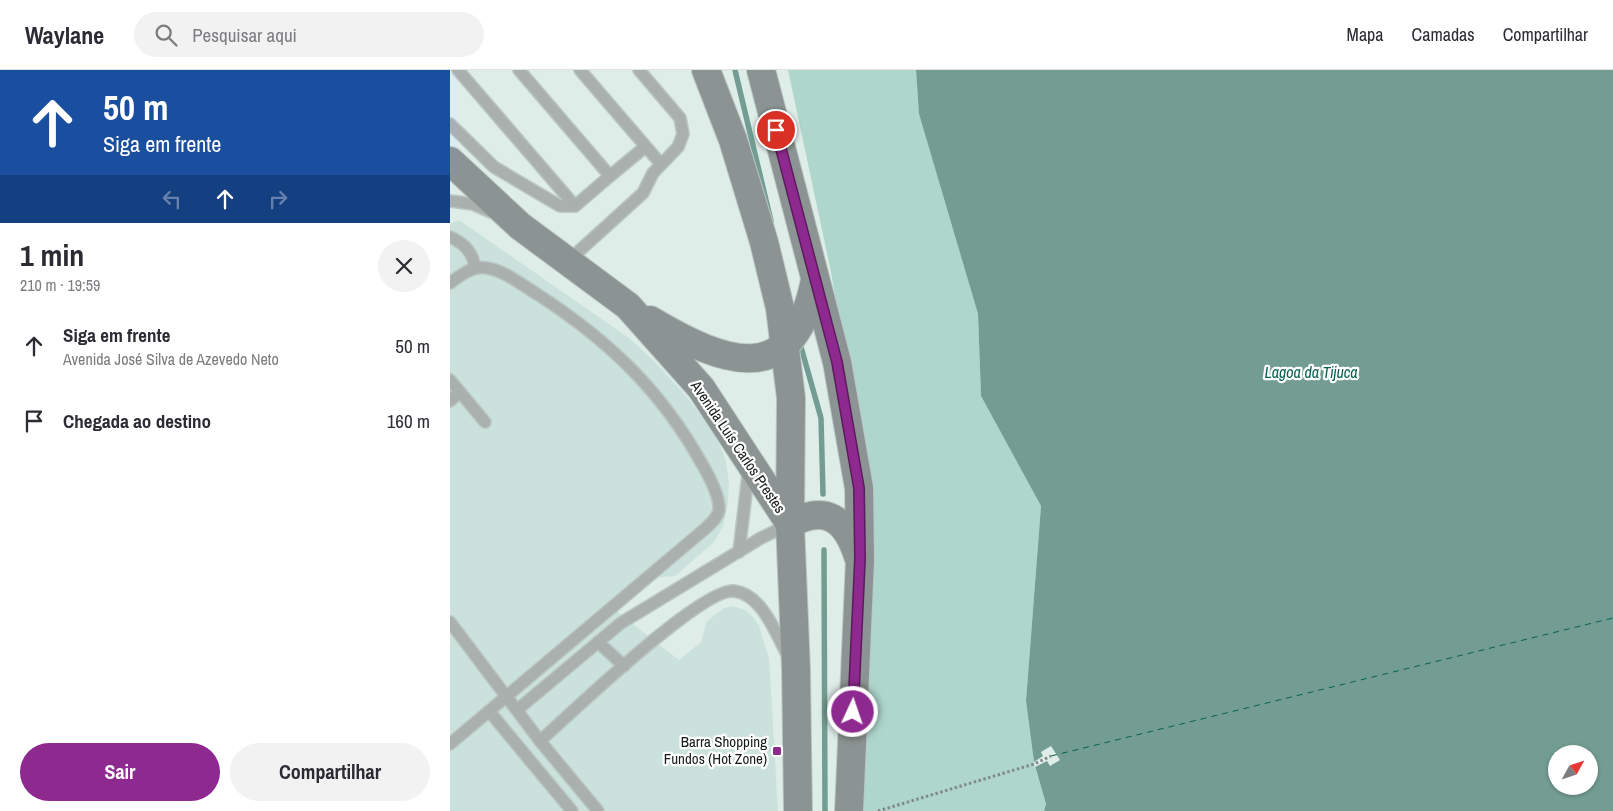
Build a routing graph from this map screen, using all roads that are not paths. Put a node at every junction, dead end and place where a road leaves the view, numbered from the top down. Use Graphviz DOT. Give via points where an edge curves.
graph roads {
  1 [pos="458,70"];
  2 [pos="519,70"];
  3 [pos="580,70"];
  4 [pos="639,70"];
  5 [pos="706,70"];
  6 [pos="761,70"];
  7 [pos="450,124"];
  8 [pos="645,147"];
  9 [pos="459,152"];
  10 [pos="660,163"];
  11 [pos="610,176"];
  12 [pos="450,201"];
  13 [pos="575,206"];
  14 [pos="520,226"];
  15 [pos="450,237"];
  16 [pos="567,262"];
  17 [pos="475,268"];
  18 [pos="815,278"];
  19 [pos="450,283"];
  20 [pos="628,306"];
  21 [pos="784,345"];
  22 [pos="450,380"];
  23 [pos="460,392"];
  24 [pos="450,401"];
  25 [pos="485,422"];
  26 [pos="749,462"];
  27 [pos="790,524"];
  28 [pos="739,552"];
  29 [pos="860,559"];
  30 [pos="450,622"];
  31 [pos="598,642"];
  32 [pos="624,666"];
  33 [pos="796,670"];
  34 [pos="506,696"];
  35 [pos="517,710"];
  36 [pos="489,711"];
  37 [pos="540,741"];
  38 [pos="450,744"];
  39 [pos="588,799"];
  40 [pos="573,811"];
  41 [pos="598,811"];
  42 [pos="798,811"];
  43 [pos="849,811"];
  1 -- 13 [label="lane"];
  2 -- 11 [label="lane"];
  3 -- 8 [label="lane"];
  4 -- 10 [label="lane" via="680,118 683,134 678,147"];
  5 -- 21 [label="street" via="733,140 764,242 780,308"];
  6 -- 18 [label="street"];
  7 -- 9 [label="lane"];
  8 -- 10 [label="lane"];
  8 -- 11 [label="lane"];
  9 -- 13 [label="lane" via="494,167 560,206"];
  9 -- 14 [label="street, Avenida Luís Carlos Prestes"];
  10 -- 16 [label="lane" via="643,193"];
  11 -- 13 [label="lane"];
  12 -- 14 [label="lane" via="473,204"];
  14 -- 16 [label="street, Avenida Luís Carlos Prestes"];
  15 -- 17 [label="lane" via="470,250"];
  16 -- 20 [label="street, Avenida Luís Carlos Prestes"];
  17 -- 19 [label="lane"];
  17 -- 34 [label="lane" via="486,267 520,283 565,312 627,362 683,430 706,471 719,509 716,518 706,528"];
  18 -- 21 [label="street" via="802,324"];
  18 -- 29 [label="street" via="837,362 856,469"];
  20 -- 21 [label="street" via="678,336 715,353 742,359 759,358"];
  20 -- 26 [label="street, Avenida Luís Carlos Prestes" via="700,388"];
  21 -- 27 [label="street" via="790,398"];
  22 -- 23 [label="lane"];
  23 -- 24 [label="lane"];
  23 -- 25 [label="lane"];
  26 -- 27 [label="street, Avenida Luís Carlos Prestes"];
  26 -- 28 [label="lane"];
  27 -- 28 [label="lane"];
  27 -- 29 [label="street" via="803,517 829,516 853,539"];
  27 -- 33 [label="street, Avenida Luís Carlos Prestes"];
  28 -- 31 [label="lane" via="650,604"];
  29 -- 43 [label="street"];
  30 -- 34 [label="lane"];
  31 -- 32 [label="lane"];
  31 -- 35 [label="lane"];
  32 -- 33 [label="lane" via="705,601 733,590 747,595 758,605"];
  32 -- 37 [label="lane"];
  33 -- 42 [label="street, Avenida Luís Carlos Prestes"];
  34 -- 35 [label="lane"];
  34 -- 36 [label="lane"];
  35 -- 37 [label="lane"];
  36 -- 38 [label="lane"];
  36 -- 40 [label="lane"];
  37 -- 39 [label="lane"];
  39 -- 40 [label="lane"];
  39 -- 41 [label="lane"];
}
